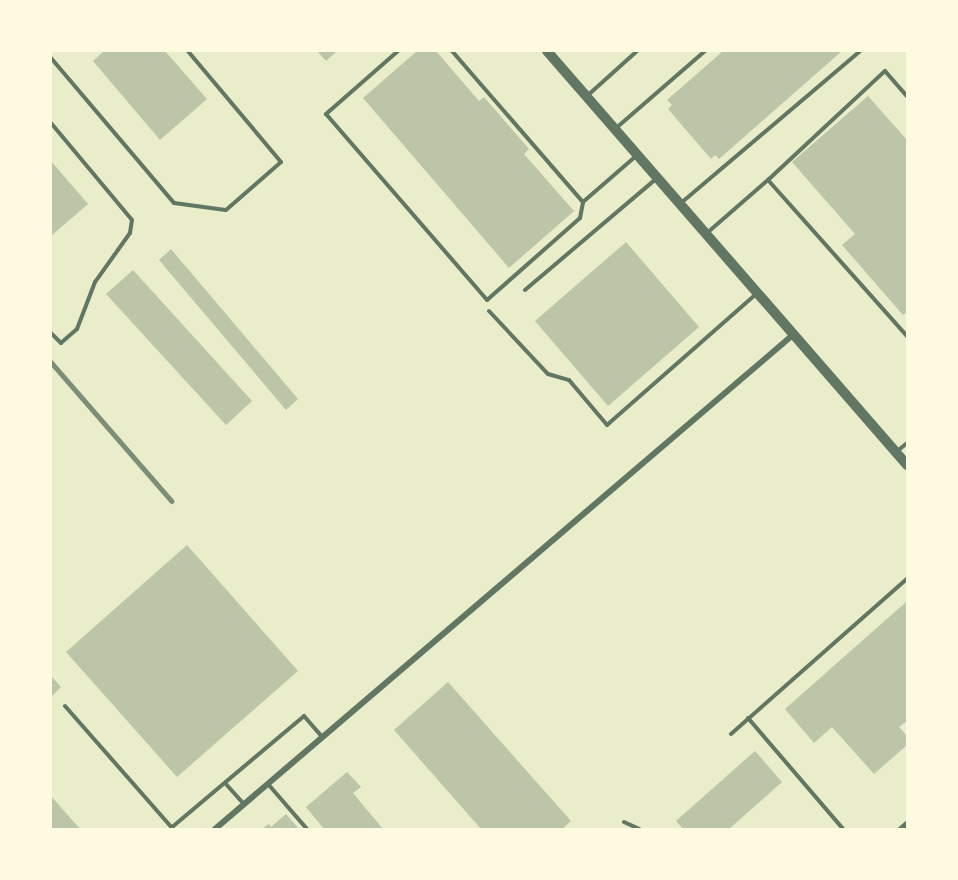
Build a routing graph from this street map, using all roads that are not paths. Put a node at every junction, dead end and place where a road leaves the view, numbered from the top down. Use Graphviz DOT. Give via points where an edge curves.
graph roads {
  1 [pos="189,51"];
  2 [pos="398,51"];
  3 [pos="452,51"];
  4 [pos="547,51"];
  5 [pos="637,51"];
  6 [pos="705,51"];
  7 [pos="860,51"];
  8 [pos="51,58"];
  9 [pos="586,96"];
  10 [pos="907,96"];
  11 [pos="51,123"];
  12 [pos="615,129"];
  13 [pos="637,155"];
  14 [pos="657,178"];
  15 [pos="768,180"];
  16 [pos="583,202"];
  17 [pos="680,204"];
  18 [pos="706,234"];
  19 [pos="525,290"];
  20 [pos="757,292"];
  21 [pos="489,311"];
  22 [pos="51,333"];
  23 [pos="794,334"];
  24 [pos="907,336"];
  25 [pos="907,443"];
  26 [pos="896,452"];
  27 [pos="907,465"];
  28 [pos="907,579"];
  29 [pos="65,706"];
  30 [pos="748,718"];
  31 [pos="731,734"];
  32 [pos="322,737"];
  33 [pos="225,783"];
  34 [pos="268,784"];
  35 [pos="244,804"];
  36 [pos="624,822"];
  37 [pos="172,829"];
  38 [pos="215,829"];
  39 [pos="307,829"];
  40 [pos="639,829"];
  41 [pos="843,829"];
  1 -- 8 [label="lane" via="281,162 226,210 174,203"];
  2 -- 16 [label="lane" via="326,114 487,300 580,218"];
  3 -- 16 [label="lane"];
  4 -- 9 [label="street"];
  5 -- 9 [label="lane"];
  6 -- 12 [label="lane"];
  7 -- 17 [label="lane"];
  9 -- 12 [label="street"];
  10 -- 15 [label="lane" via="885,71"];
  11 -- 22 [label="lane" via="132,220 130,233 95,282 77,329 62,343"];
  12 -- 13 [label="street"];
  13 -- 14 [label="street"];
  13 -- 16 [label="lane"];
  14 -- 17 [label="street"];
  14 -- 19 [label="lane"];
  15 -- 18 [label="lane"];
  15 -- 24 [label="lane"];
  17 -- 18 [label="street"];
  18 -- 20 [label="street"];
  20 -- 21 [label="lane" via="608,425 568,380 548,374"];
  20 -- 23 [label="street"];
  23 -- 26 [label="street"];
  23 -- 32 [label="street"];
  25 -- 26 [label="lane"];
  26 -- 27 [label="street"];
  28 -- 30 [label="lane"];
  29 -- 37 [label="lane"];
  30 -- 31 [label="lane"];
  30 -- 41 [label="lane"];
  32 -- 33 [label="lane" via="304,716"];
  32 -- 34 [label="street"];
  33 -- 35 [label="lane"];
  33 -- 37 [label="lane"];
  34 -- 35 [label="street"];
  34 -- 39 [label="lane"];
  35 -- 38 [label="street"];
  36 -- 40 [label="lane"];
}
